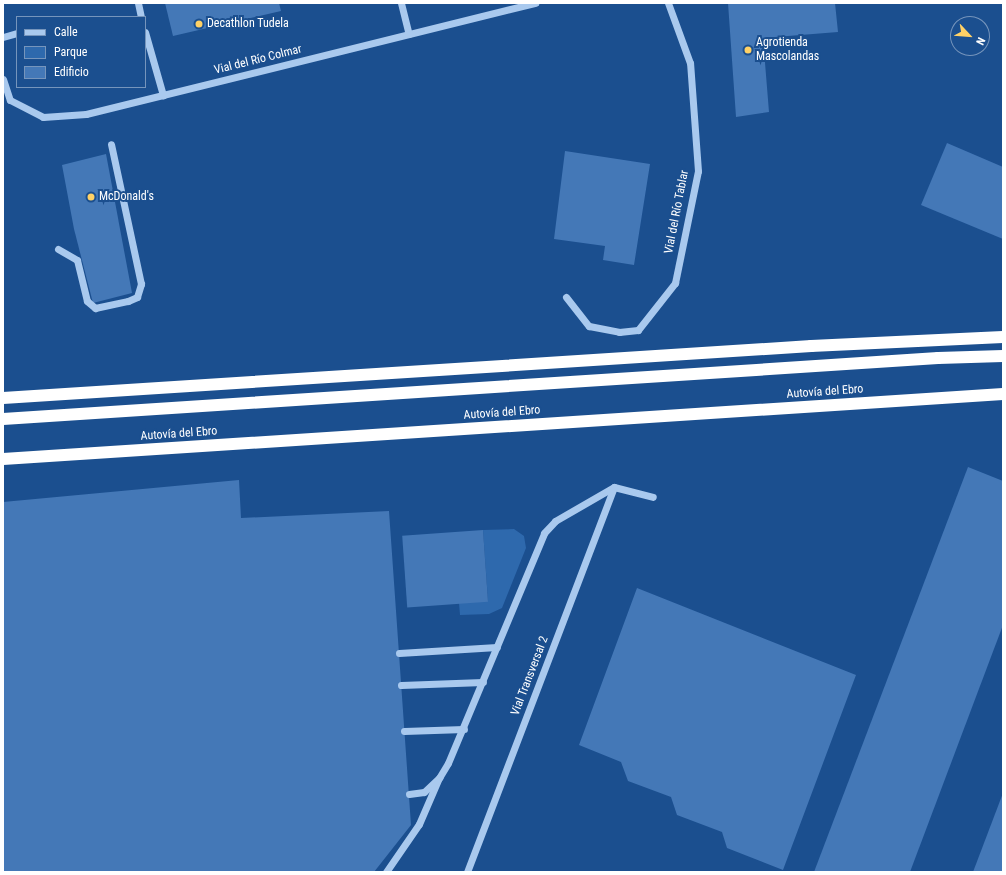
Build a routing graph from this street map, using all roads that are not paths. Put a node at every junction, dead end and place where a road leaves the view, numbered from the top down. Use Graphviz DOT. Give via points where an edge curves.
graph roads {
  1 [pos="138,3"];
  2 [pos="401,3"];
  3 [pos="535,3"];
  4 [pos="668,3"];
  5 [pos="141,16"];
  6 [pos="16,34"];
  7 [pos="409,34"];
  8 [pos="146,36"];
  9 [pos="3,37"];
  10 [pos="3,79"];
  11 [pos="163,95"];
  12 [pos="111,144"];
  13 [pos="58,249"];
  14 [pos="566,297"];
  15 [pos="1003,337"];
  16 [pos="1003,356"];
  17 [pos="1003,394"];
  18 [pos="3,398"];
  19 [pos="3,419"];
  20 [pos="3,459"];
  21 [pos="614,487"];
  22 [pos="653,496"];
  23 [pos="497,647"];
  24 [pos="399,652"];
  25 [pos="482,682"];
  26 [pos="401,685"];
  27 [pos="464,729"];
  28 [pos="404,731"];
  29 [pos="439,778"];
  30 [pos="409,794"];
  31 [pos="386,872"];
  32 [pos="467,872"];
  1 -- 5 [label="street"];
  2 -- 7 [label="street"];
  3 -- 7 [label="street, Vial del Río Colmar"];
  4 -- 14 [label="street, Vial del Río Tablar" via="690,62 698,171 675,283 638,330 619,332 589,326"];
  6 -- 9 [label="street"];
  7 -- 11 [label="street, Vial del Río Colmar"];
  8 -- 11 [label="street"];
  10 -- 11 [label="street, Vial del Río Colmar" via="10,100 43,117 86,114"];
  12 -- 13 [label="street" via="141,284 137,297 95,308 87,301 77,260"];
  15 -- 18 [label="highway" via="811,346"];
  16 -- 19 [label="highway" via="938,358"];
  17 -- 20 [label="highway, Autovía del Ebro"];
  21 -- 22 [label="street"];
  21 -- 23 [label="street" via="555,521 544,533"];
  21 -- 32 [label="street, Vial Transversal 2"];
  23 -- 24 [label="street"];
  23 -- 25 [label="street"];
  25 -- 26 [label="street"];
  25 -- 27 [label="street"];
  27 -- 28 [label="street"];
  27 -- 29 [label="street"];
  29 -- 30 [label="street" via="424,792"];
  29 -- 31 [label="street" via="419,824"];
}
